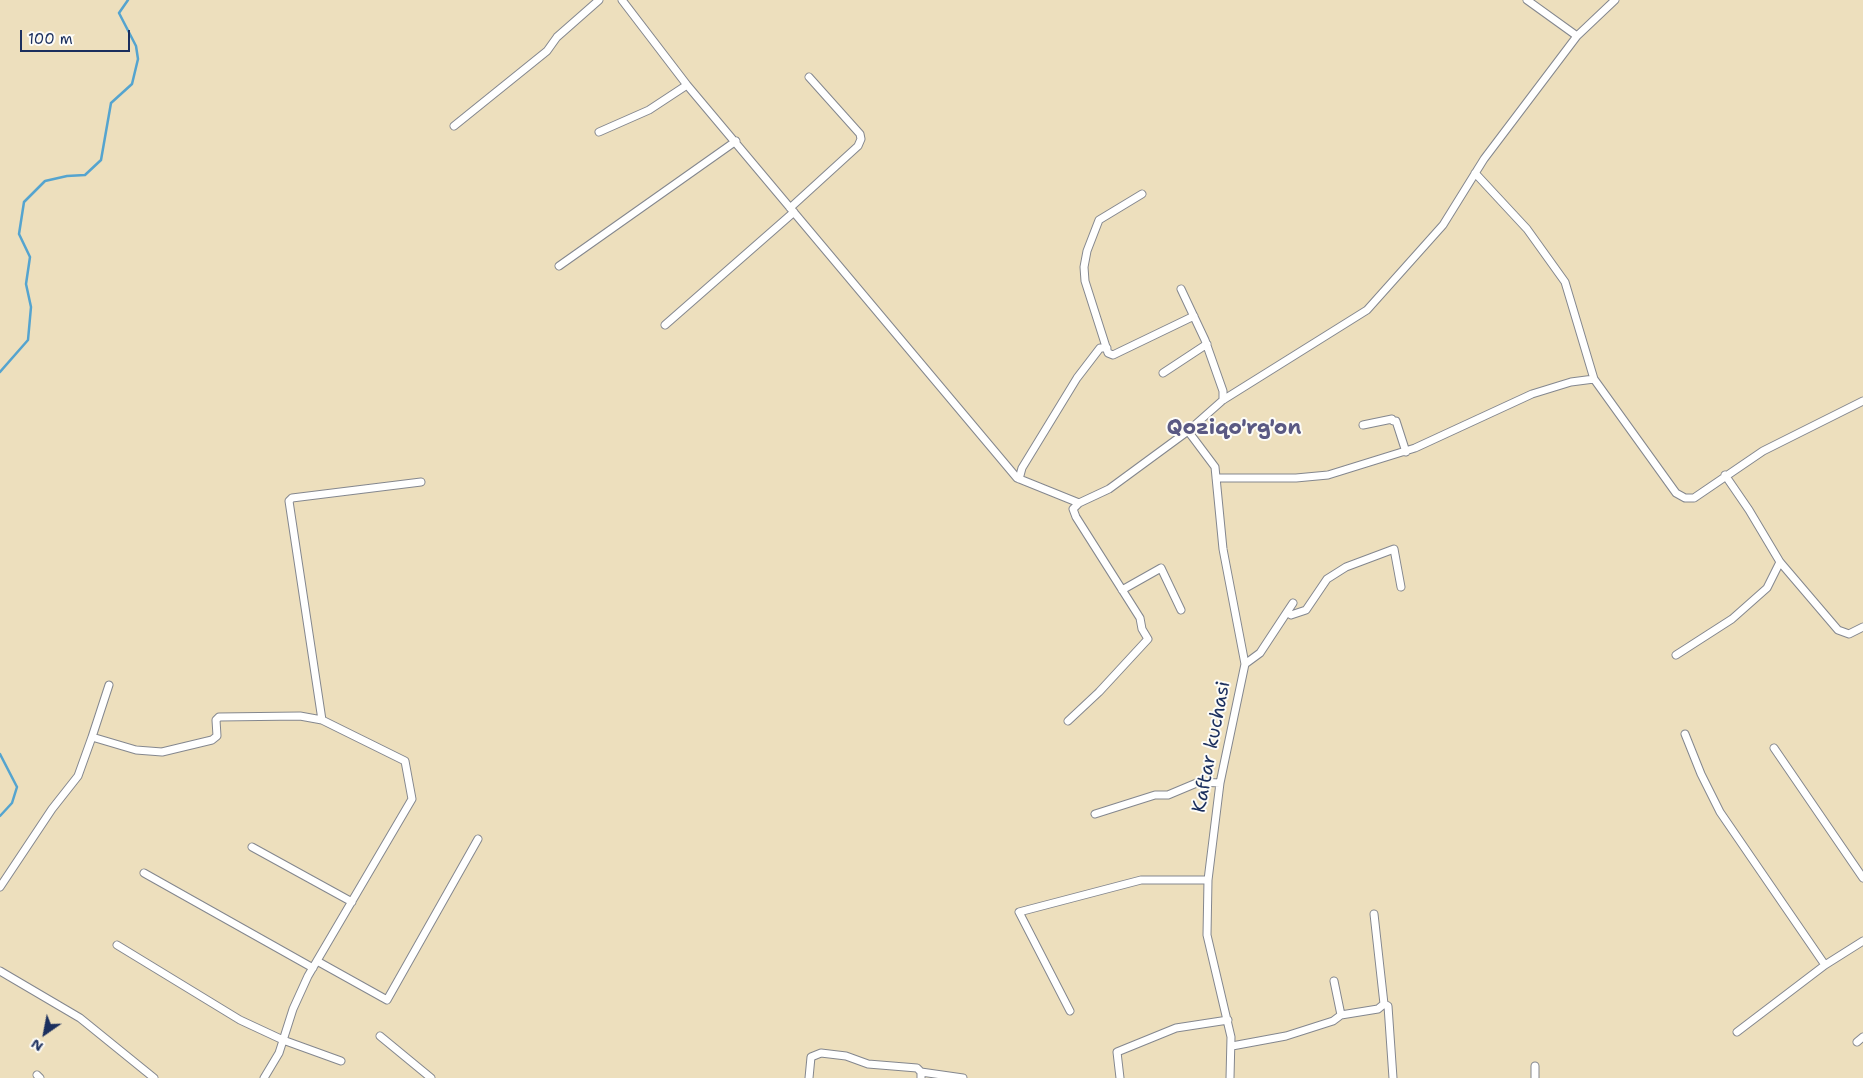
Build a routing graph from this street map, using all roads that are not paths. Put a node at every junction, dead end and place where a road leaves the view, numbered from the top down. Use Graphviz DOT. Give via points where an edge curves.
graph roads {
  1 [pos="599,0"];
  2 [pos="622,0"];
  3 [pos="1527,0"];
  4 [pos="1615,0"];
  5 [pos="1577,36"];
  6 [pos="809,77"];
  7 [pos="687,85"];
  8 [pos="454,126"];
  9 [pos="599,132"];
  10 [pos="736,141"];
  11 [pos="1475,173"];
  12 [pos="1142,194"];
  13 [pos="792,210"];
  14 [pos="559,266"];
  15 [pos="1181,289"];
  16 [pos="1194,316"];
  17 [pos="665,325"];
  18 [pos="1207,344"];
  19 [pos="1107,348"];
  20 [pos="1163,374"];
  21 [pos="1594,380"];
  22 [pos="1223,400"];
  23 [pos="1863,401"];
  24 [pos="1363,425"];
  25 [pos="1188,431"];
  26 [pos="1406,452"];
  27 [pos="1725,476"];
  28 [pos="1216,478"];
  29 [pos="1019,479"];
  30 [pos="421,482"];
  31 [pos="1079,503"];
  32 [pos="1780,562"];
  33 [pos="1401,587"];
  34 [pos="1122,590"];
  35 [pos="1293,603"];
  36 [pos="1181,610"];
  37 [pos="1287,612"];
  38 [pos="1863,627"];
  39 [pos="1676,655"];
  40 [pos="1245,664"];
  41 [pos="109,685"];
  42 [pos="322,720"];
  43 [pos="1068,722"];
  44 [pos="1685,734"];
  45 [pos="92,737"];
  46 [pos="1774,748"];
  47 [pos="1220,783"];
  48 [pos="1095,814"];
  49 [pos="478,838"];
  50 [pos="252,847"];
  51 [pos="144,874"];
  52 [pos="1863,878"];
  53 [pos="1208,880"];
  54 [pos="0,887"];
  55 [pos="352,902"];
  56 [pos="1374,914"];
  57 [pos="1863,941"];
  58 [pos="117,945"];
  59 [pos="317,961"];
  60 [pos="1826,965"];
  61 [pos="313,968"];
  62 [pos="0,971"];
  63 [pos="1334,980"];
  64 [pos="1384,1004"];
  65 [pos="1070,1011"];
  66 [pos="1341,1015"];
  67 [pos="1228,1020"];
  68 [pos="1737,1032"];
  69 [pos="380,1036"];
  70 [pos="1863,1037"];
  71 [pos="283,1040"];
  72 [pos="1856,1042"];
  73 [pos="1232,1046"];
  74 [pos="341,1060"];
  75 [pos="1535,1066"];
  76 [pos="921,1075"];
  77 [pos="154,1078"];
  78 [pos="264,1078"];
  79 [pos="431,1078"];
  80 [pos="809,1078"];
  81 [pos="963,1078"];
  82 [pos="1120,1078"];
  83 [pos="1230,1078"];
  84 [pos="1393,1078"];
  85 [pos="1535,1078"];
  1 -- 8 [label="street" via="547,50"];
  2 -- 7 [label="street"];
  3 -- 5 [label="street"];
  4 -- 5 [label="street"];
  5 -- 11 [label="street"];
  6 -- 13 [label="street" via="861,139 858,146"];
  7 -- 9 [label="street" via="649,110"];
  7 -- 10 [label="street"];
  10 -- 13 [label="street"];
  10 -- 14 [label="street"];
  11 -- 21 [label="street" via="1527,229 1565,282"];
  11 -- 22 [label="street" via="1443,225 1367,310"];
  12 -- 19 [label="street" via="1099,220 1087,251 1085,281"];
  13 -- 17 [label="street"];
  13 -- 29 [label="street"];
  15 -- 16 [label="street"];
  16 -- 18 [label="street"];
  16 -- 19 [label="street" via="1113,355"];
  18 -- 20 [label="street"];
  18 -- 22 [label="street"];
  19 -- 29 [label="street" via="1100,348 1077,378 1022,468"];
  21 -- 26 [label="street" via="1571,382 1532,394"];
  21 -- 27 [label="street" via="1676,493 1694,498"];
  22 -- 25 [label="street"];
  23 -- 27 [label="street" via="1762,451"];
  24 -- 26 [label="street" via="1396,421"];
  25 -- 28 [label="street, Kaftar kuchasi" via="1215,467"];
  25 -- 31 [label="street" via="1110,489"];
  26 -- 28 [label="street" via="1328,475"];
  27 -- 32 [label="street"];
  28 -- 40 [label="street, Kaftar kuchasi" via="1223,549"];
  29 -- 31 [label="street"];
  30 -- 42 [label="street" via="288,501"];
  31 -- 34 [label="street" via="1073,509 1076,517"];
  32 -- 38 [label="street" via="1838,630 1850,634"];
  32 -- 39 [label="street" via="1767,588 1732,619"];
  33 -- 37 [label="street" via="1394,549 1390,549 1346,567 1327,580 1306,610 1291,615"];
  34 -- 36 [label="street" via="1161,568"];
  34 -- 43 [label="street" via="1140,618 1148,639"];
  35 -- 37 [label="street"];
  37 -- 40 [label="street" via="1260,653"];
  40 -- 47 [label="street, Kaftar kuchasi"];
  41 -- 45 [label="street"];
  42 -- 45 [label="street" via="300,716 223,716 216,720 217,736 212,740 162,752 136,750"];
  42 -- 55 [label="street" via="405,761 412,799"];
  44 -- 60 [label="street" via="1720,812"];
  45 -- 54 [label="street" via="78,776"];
  46 -- 52 [label="street"];
  47 -- 48 [label="street" via="1199,782 1168,795 1155,795"];
  47 -- 53 [label="street, Kaftar kuchasi"];
  49 -- 59 [label="street" via="387,1000"];
  50 -- 55 [label="street"];
  51 -- 61 [label="street"];
  53 -- 65 [label="street" via="1141,880 1019,912"];
  53 -- 67 [label="street, Kaftar kuchasi" via="1207,936"];
  55 -- 59 [label="street"];
  56 -- 64 [label="street"];
  57 -- 60 [label="street"];
  58 -- 71 [label="street" via="240,1020"];
  59 -- 61 [label="street"];
  60 -- 68 [label="street"];
  61 -- 71 [label="street"];
  62 -- 77 [label="street" via="80,1018"];
  63 -- 66 [label="street"];
  64 -- 66 [label="street" via="1378,1009"];
  64 -- 84 [label="street" via="1388,1006"];
  66 -- 73 [label="street" via="1333,1021 1286,1036"];
  67 -- 73 [label="street, Kaftar kuchasi"];
  67 -- 82 [label="street" via="1176,1028 1117,1052"];
  69 -- 79 [label="street"];
  70 -- 72 [label="street"];
  71 -- 74 [label="street"];
  71 -- 78 [label="street"];
  73 -- 83 [label="street, Kaftar kuchasi"];
  75 -- 85 [label="street"];
  76 -- 80 [label="street" via="917,1068 868,1064 846,1056 821,1053 811,1056"];
  76 -- 81 [label="street"];
}
